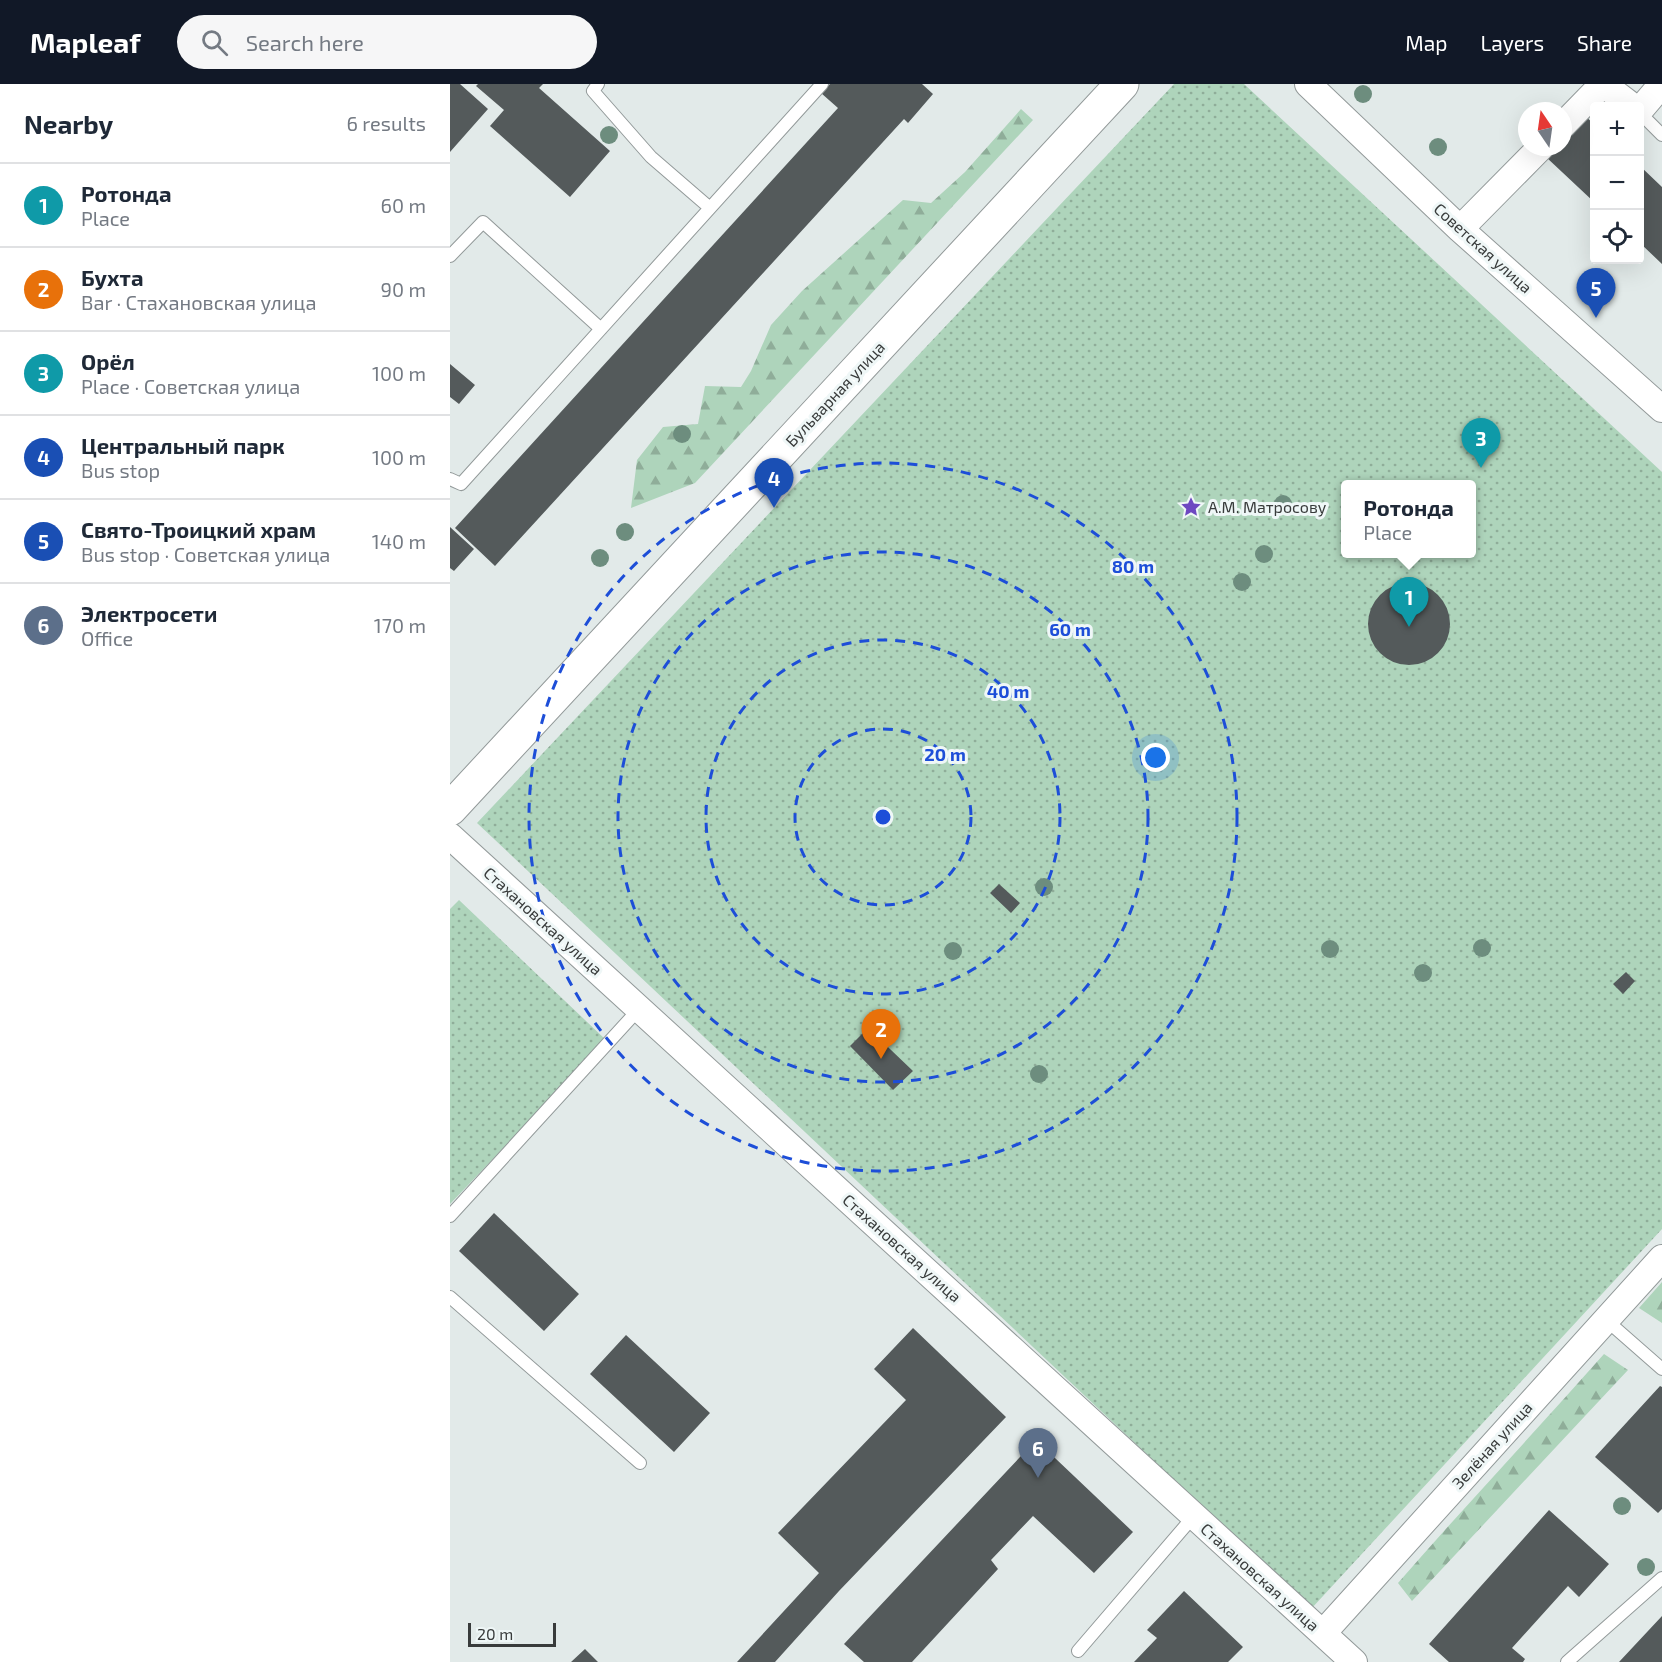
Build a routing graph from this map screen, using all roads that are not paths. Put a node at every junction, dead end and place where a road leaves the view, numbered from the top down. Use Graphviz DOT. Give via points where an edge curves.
graph roads {
  1 [pos="598,84"];
  2 [pos="822,84"];
  3 [pos="1122,84"];
  4 [pos="1308,84"];
  5 [pos="1662,84"];
  6 [pos="1627,102"];
  7 [pos="1644,106"];
  8 [pos="1644,115"];
  9 [pos="1572,116"];
  10 [pos="1662,135"];
  11 [pos="1532,156"];
  12 [pos="710,208"];
  13 [pos="1460,229"];
  14 [pos="450,256"];
  15 [pos="601,329"];
  16 [pos="1662,409"];
  17 [pos="450,478"];
  18 [pos="450,809"];
  19 [pos="450,836"];
  20 [pos="639,1009"];
  21 [pos="450,1216"];
  22 [pos="1662,1258"];
  23 [pos="450,1297"];
  24 [pos="1605,1319"];
  25 [pos="1662,1369"];
  26 [pos="640,1463"];
  27 [pos="1193,1516"];
  28 [pos="1662,1578"];
  29 [pos="1323,1633"];
  30 [pos="1078,1651"];
  31 [pos="1570,1661"];
  32 [pos="1354,1662"];
  1 -- 12 [label="lane" via="593,91 651,157"];
  2 -- 12 [label="lane"];
  3 -- 18 [label="main road, Бульварная улица"];
  4 -- 13 [label="street, Советская улица"];
  5 -- 7 [label="street"];
  6 -- 9 [label="street" via="1603,84"];
  8 -- 10 [label="lane"];
  11 -- 13 [label="street"];
  12 -- 15 [label="lane"];
  13 -- 16 [label="street, Советская улица"];
  14 -- 15 [label="lane" via="483,222"];
  15 -- 17 [label="lane" via="460,484"];
  19 -- 20 [label="street, Стахановская улица"];
  20 -- 21 [label="lane"];
  20 -- 27 [label="street, Стахановская улица"];
  22 -- 24 [label="street, Зелёная улица"];
  23 -- 26 [label="lane"];
  24 -- 25 [label="lane"];
  24 -- 29 [label="street, Зелёная улица"];
  27 -- 29 [label="street, Стахановская улица"];
  27 -- 30 [label="lane"];
  28 -- 31 [label="lane"];
  29 -- 32 [label="street, Стахановская улица"];
}
